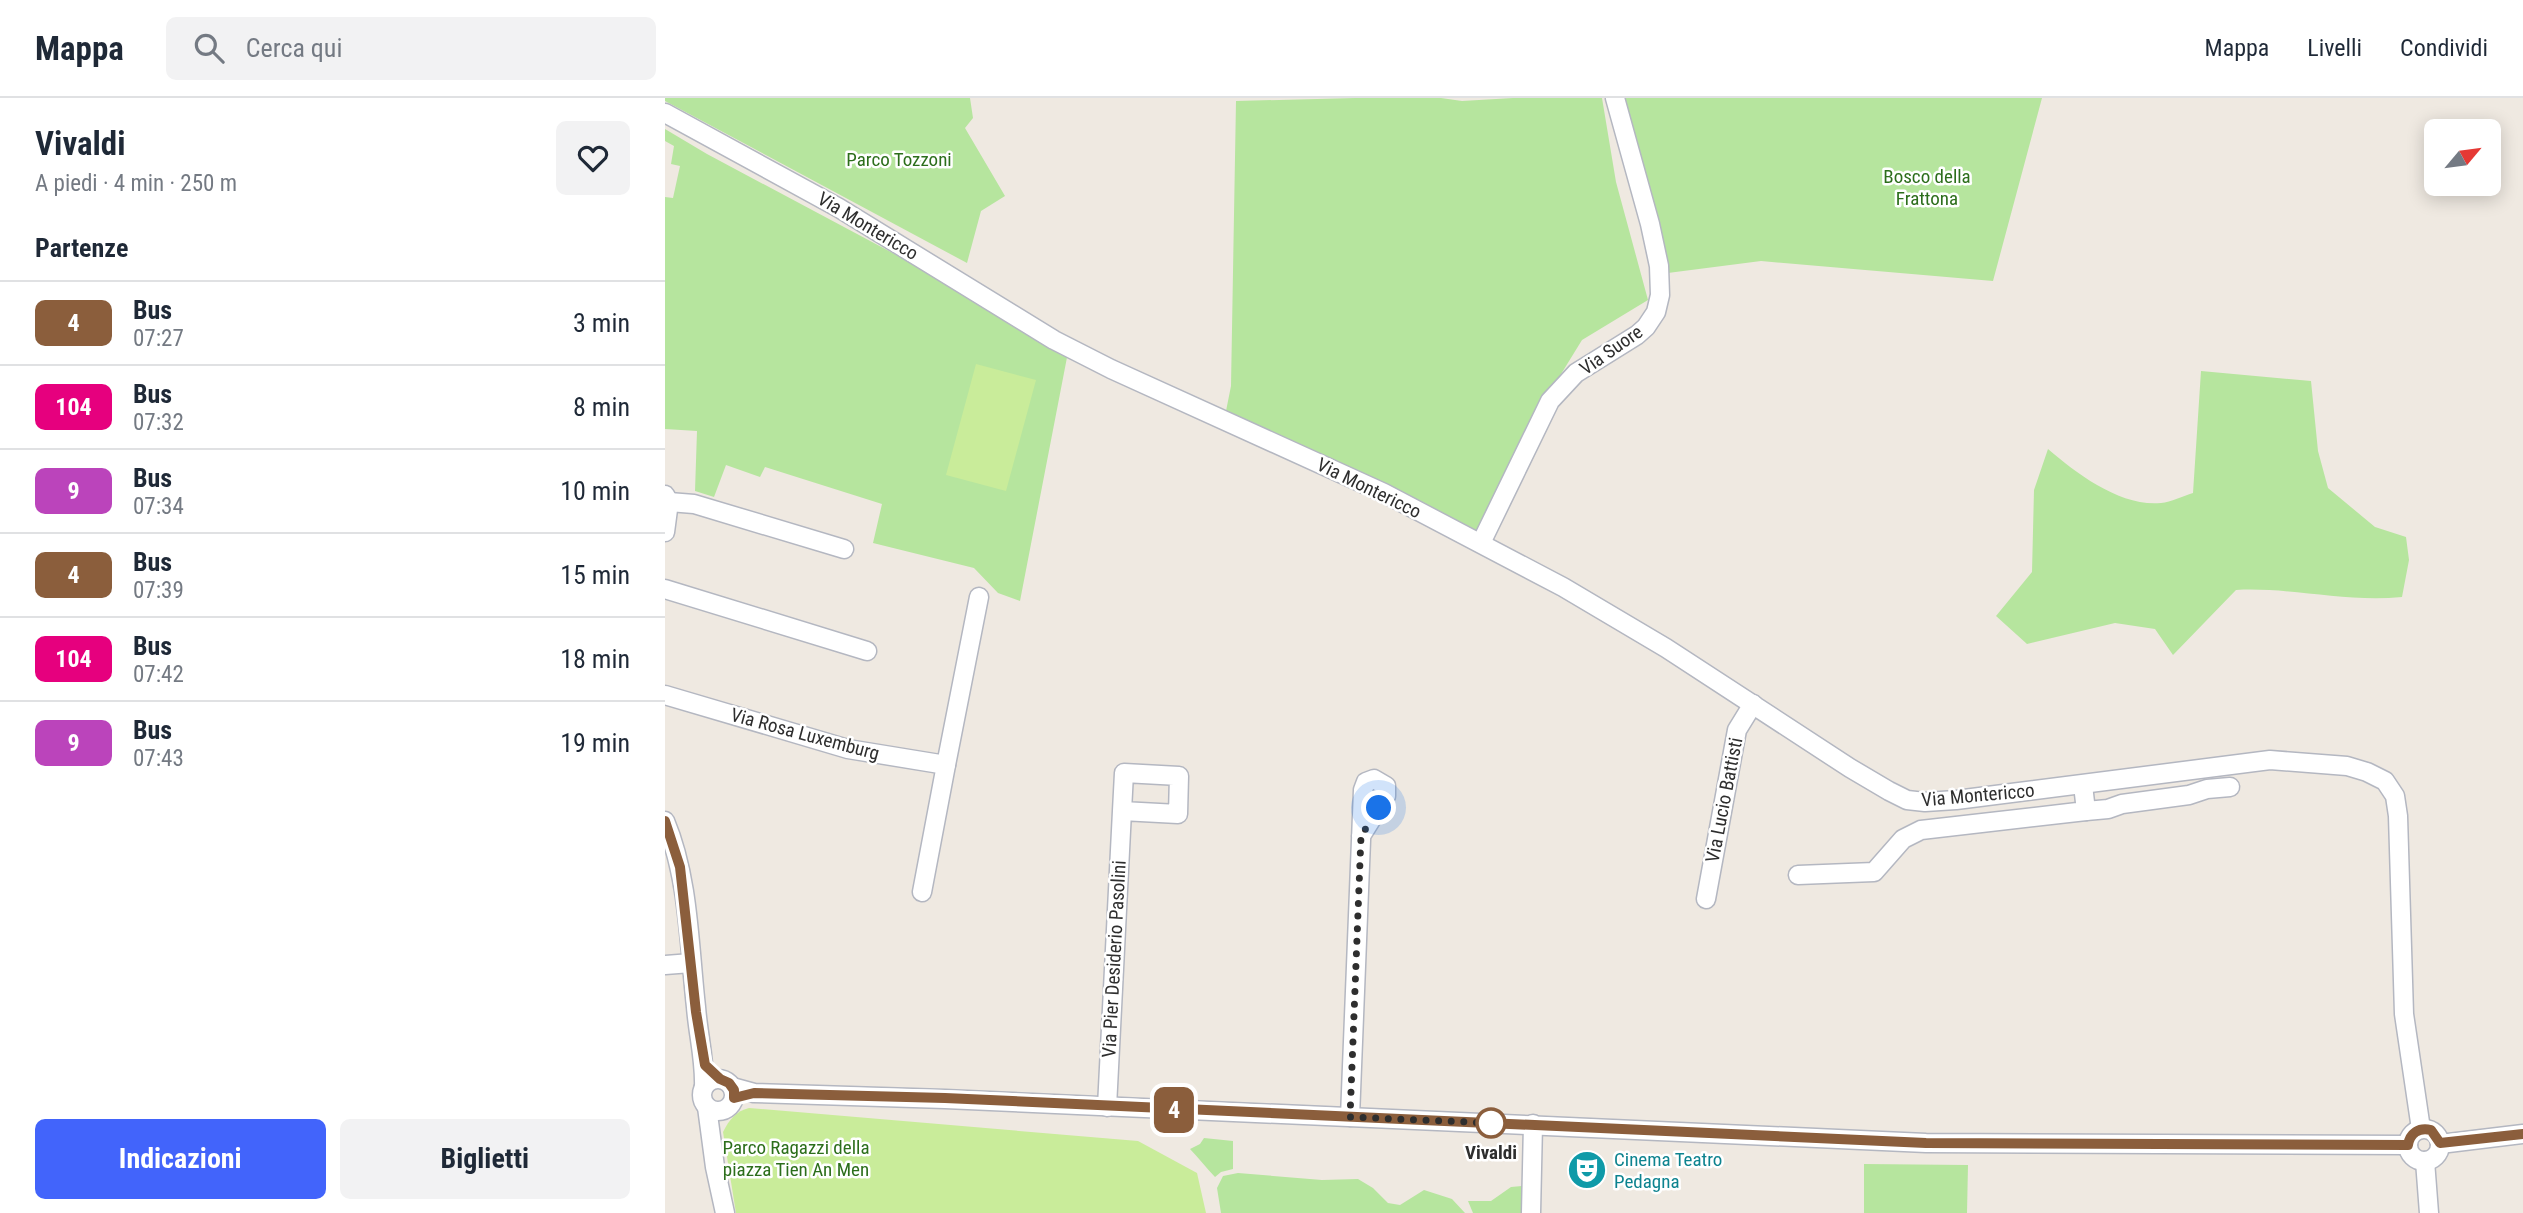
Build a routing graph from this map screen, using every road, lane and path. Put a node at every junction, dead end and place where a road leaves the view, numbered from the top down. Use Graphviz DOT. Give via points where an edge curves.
graph roads {
  1 [pos="1615,98"];
  2 [pos="665,113"];
  3 [pos="667,498"];
  4 [pos="665,532"];
  5 [pos="1481,543"];
  6 [pos="844,549"];
  7 [pos="665,589"];
  8 [pos="979,597"];
  9 [pos="867,651"];
  10 [pos="665,695"];
  11 [pos="1753,704"];
  12 [pos="946,765"];
  13 [pos="2083,785"];
  14 [pos="2230,787"];
  15 [pos="1122,811"];
  16 [pos="2086,811"];
  17 [pos="665,821"];
  18 [pos="1361,836"];
  19 [pos="1798,875"];
  20 [pos="922,892"];
  21 [pos="1706,899"];
  22 [pos="691,963"];
  23 [pos="665,965"];
  24 [pos="705,1065"];
  25 [pos="723,1097"];
  26 [pos="1107,1107"];
  27 [pos="1350,1117"];
  28 [pos="1533,1124"];
  29 [pos="2421,1129"];
  30 [pos="2523,1134"];
  31 [pos="2440,1143"];
  32 [pos="2408,1145"];
  33 [pos="2425,1161"];
  34 [pos="725,1213"];
  35 [pos="1531,1213"];
  36 [pos="2429,1213"];
  1 -- 5 [label="street, Via Suore" via="1659,266 1656,312 1637,335 1576,373 1550,401"];
  2 -- 5 [label="street, Via Montericco" via="839,208 1054,340"];
  3 -- 4 [label="street"];
  3 -- 6 [label="street"];
  5 -- 11 [label="street, Via Montericco" via="1563,587"];
  7 -- 9 [label="street"];
  8 -- 12 [label="street"];
  10 -- 12 [label="street, Via Rosa Luxemburg" via="848,749"];
  11 -- 13 [label="street, Via Montericco" via="1907,800 1957,800"];
  11 -- 21 [label="street, Via Lucio Battisti" via="1737,730"];
  12 -- 20 [label="street"];
  13 -- 16 [label="street"];
  13 -- 29 [label="street, Via Montericco" via="2270,760 2347,766 2385,781 2395,796 2398,816 2404,1014"];
  14 -- 16 [label="street, Via Montericco"];
  15 -- 26 [label="street, Via Pier Desiderio Pasolini"];
  16 -- 19 [label="street, Via Montericco" via="1921,830 1903,839 1874,872"];
  17 -- 22 [label="street" via="680,867"];
  18 -- 27 [label="street"];
  22 -- 23 [label="street"];
  22 -- 24 [label="street"];
  24 -- 25 [label="street"];
  24 -- 25 [label="street" via="704,1087 711,1080"];
  25 -- 26 [label="street" via="754,1093"];
  25 -- 34 [label="street" via="712,1131"];
  26 -- 27 [label="street"];
  27 -- 28 [label="street"];
  28 -- 32 [label="street" via="1926,1143"];
  28 -- 35 [label="street"];
  29 -- 31 [label="street" via="2431,1130"];
  29 -- 32 [label="street"];
  30 -- 31 [label="street"];
  31 -- 33 [label="street" via="2434,1157"];
  32 -- 33 [label="street" via="2411,1155"];
  33 -- 36 [label="street"];
}
